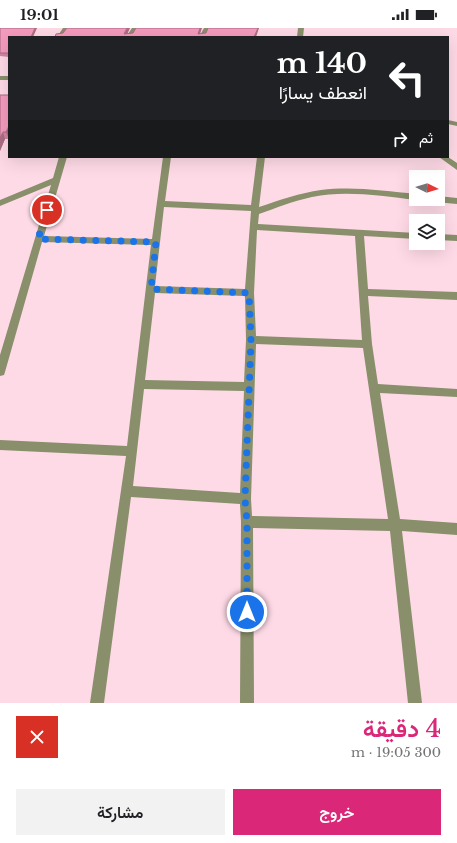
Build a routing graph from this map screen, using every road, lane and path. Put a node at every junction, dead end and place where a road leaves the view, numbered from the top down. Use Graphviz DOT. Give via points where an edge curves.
graph roads {
  1 [pos="64,158"];
  2 [pos="167,158"];
  3 [pos="261,158"];
  4 [pos="444,158"];
  5 [pos="457,167"];
  6 [pos="56,180"];
  7 [pos="409,196"];
  8 [pos="445,200"];
  9 [pos="457,201"];
  10 [pos="0,203"];
  11 [pos="160,204"];
  12 [pos="255,210"];
  13 [pos="253,226"];
  14 [pos="359,232"];
  15 [pos="409,236"];
  16 [pos="38,239"];
  17 [pos="445,239"];
  18 [pos="456,241"];
  19 [pos="156,242"];
  20 [pos="151,289"];
  21 [pos="363,292"];
  22 [pos="249,293"];
  23 [pos="457,296"];
  24 [pos="251,340"];
  25 [pos="367,344"];
  26 [pos="0,372"];
  27 [pos="139,384"];
  28 [pos="248,387"];
  29 [pos="373,388"];
  30 [pos="457,393"];
  31 [pos="0,445"];
  32 [pos="132,451"];
  33 [pos="126,491"];
  34 [pos="245,499"];
  35 [pos="247,522"];
  36 [pos="395,525"];
  37 [pos="457,529"];
  38 [pos="97,703"];
  39 [pos="247,703"];
  40 [pos="415,703"];
  1 -- 6 [label="street"];
  2 -- 11 [label="street"];
  3 -- 12 [label="street"];
  4 -- 5 [label="street"];
  6 -- 10 [label="street"];
  6 -- 16 [label="street"];
  7 -- 12 [label="street" via="336,191"];
  8 -- 9 [label="street"];
  11 -- 12 [label="street"];
  11 -- 19 [label="street"];
  12 -- 13 [label="street"];
  13 -- 14 [label="street"];
  13 -- 22 [label="street"];
  14 -- 15 [label="street"];
  14 -- 21 [label="street"];
  16 -- 19 [label="street"];
  16 -- 26 [label="street"];
  17 -- 18 [label="street"];
  19 -- 20 [label="street"];
  20 -- 22 [label="street"];
  20 -- 27 [label="street"];
  21 -- 23 [label="street"];
  21 -- 25 [label="street"];
  22 -- 24 [label="street"];
  24 -- 25 [label="street"];
  24 -- 28 [label="street"];
  25 -- 29 [label="street"];
  27 -- 28 [label="street"];
  27 -- 32 [label="street"];
  28 -- 34 [label="street"];
  29 -- 30 [label="street"];
  29 -- 36 [label="street"];
  31 -- 32 [label="street"];
  32 -- 33 [label="street"];
  33 -- 34 [label="street"];
  33 -- 38 [label="street"];
  34 -- 35 [label="street"];
  35 -- 36 [label="street"];
  35 -- 39 [label="street"];
  36 -- 37 [label="street"];
  36 -- 40 [label="street"];
}
